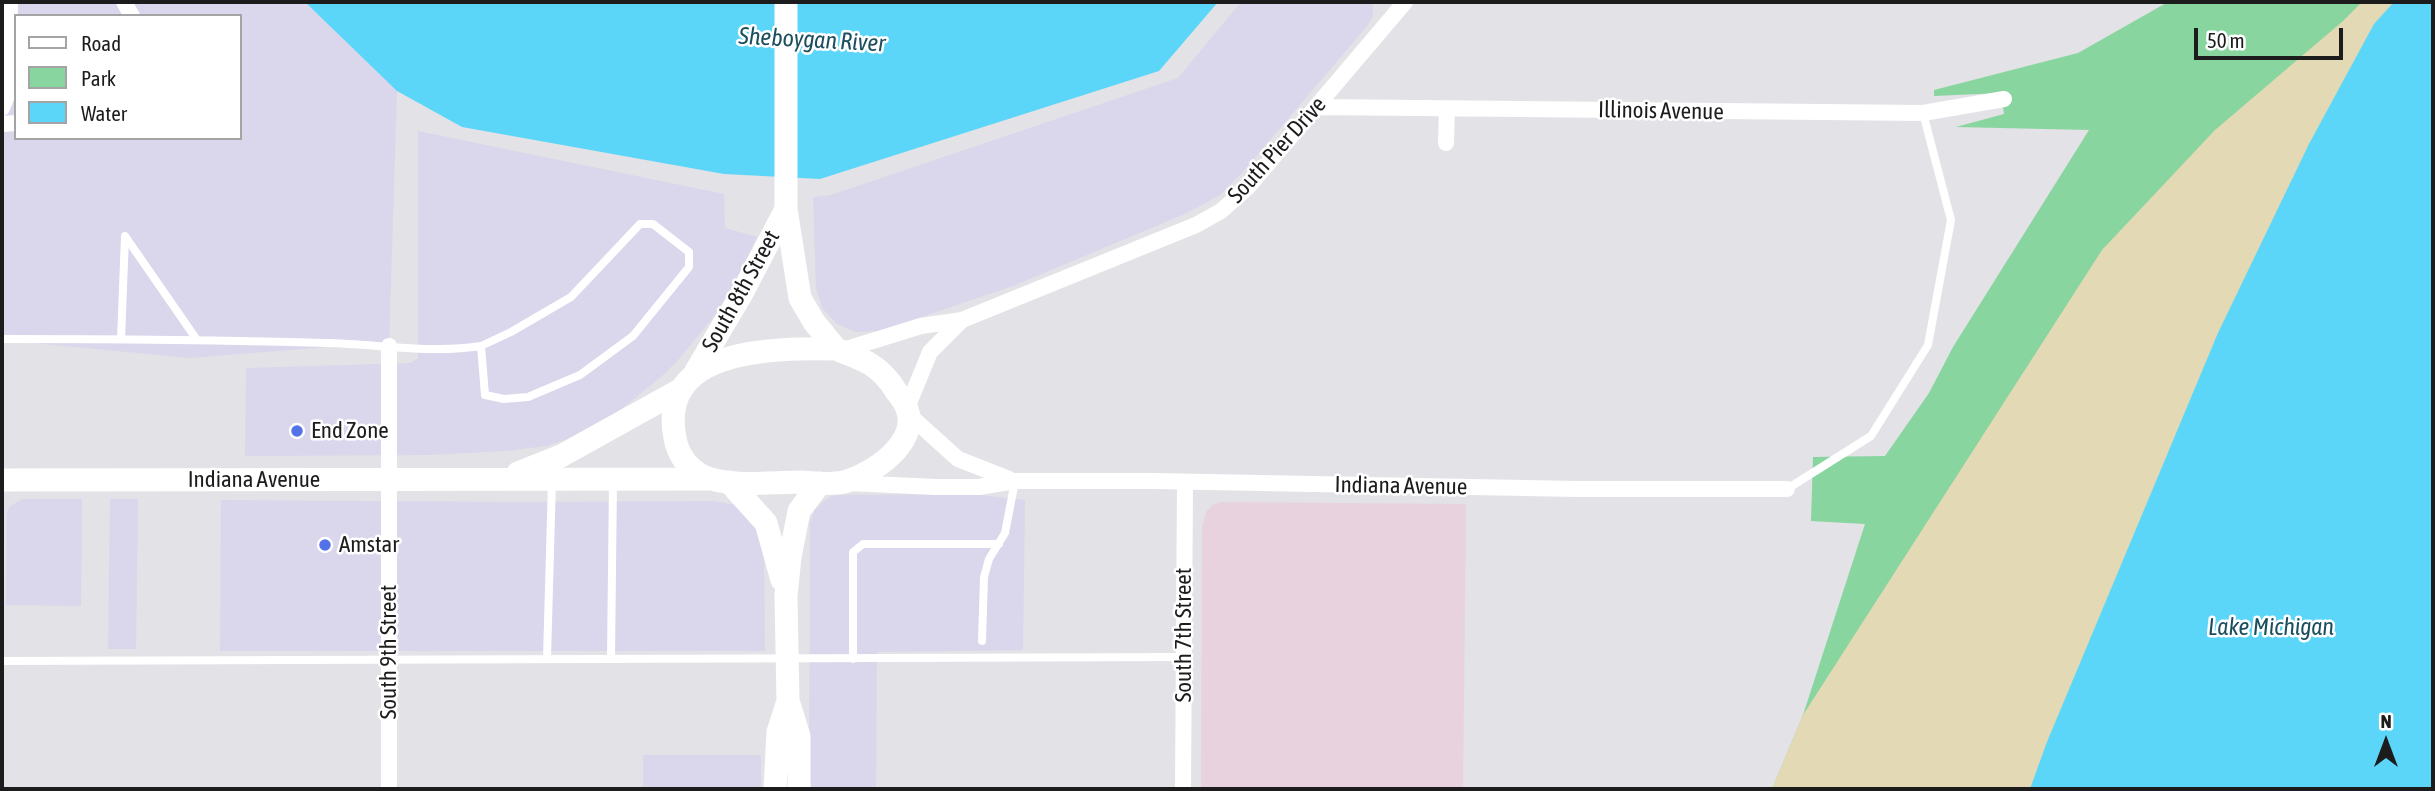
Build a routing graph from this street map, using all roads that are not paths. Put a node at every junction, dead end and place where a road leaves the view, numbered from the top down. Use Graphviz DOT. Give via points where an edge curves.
graph roads {
  1 [pos="10,2"];
  2 [pos="786,2"];
  3 [pos="1405,2"];
  4 [pos="2004,99"];
  5 [pos="1317,107"];
  6 [pos="2,108"];
  7 [pos="1447,109"];
  8 [pos="1923,113"];
  9 [pos="1446,143"];
  10 [pos="786,209"];
  11 [pos="962,320"];
  12 [pos="2,339"];
  13 [pos="121,339"];
  14 [pos="197,340"];
  15 [pos="389,346"];
  16 [pos="481,346"];
  17 [pos="838,350"];
  18 [pos="696,371"];
  19 [pos="678,391"];
  20 [pos="908,411"];
  21 [pos="505,478"];
  22 [pos="552,478"];
  23 [pos="612,478"];
  24 [pos="2,480"];
  25 [pos="389,480"];
  26 [pos="719,480"];
  27 [pos="1015,481"];
  28 [pos="1185,482"];
  29 [pos="831,483"];
  30 [pos="1787,489"];
  31 [pos="999,544"];
  32 [pos="786,596"];
  33 [pos="982,641"];
  34 [pos="1183,657"];
  35 [pos="389,658"];
  36 [pos="547,658"];
  37 [pos="611,658"];
  38 [pos="787,659"];
  39 [pos="853,659"];
  40 [pos="2,661"];
  41 [pos="788,701"];
  42 [pos="389,789"];
  43 [pos="775,789"];
  44 [pos="799,789"];
  45 [pos="1183,789"];
  1 -- 6 [label="street" via="9,93"];
  2 -- 10 [label="main road, South 8th Street"];
  3 -- 5 [label="street, South Pier Drive"];
  4 -- 8 [label="street, Illinois Avenue"];
  5 -- 7 [label="street, Illinois Avenue"];
  5 -- 11 [label="street, South Pier Drive" via="1248,187 1221,211"];
  7 -- 8 [label="street, Illinois Avenue"];
  7 -- 9 [label="street"];
  8 -- 30 [label="lane" via="1951,220 1928,345 1871,436"];
  10 -- 17 [label="main road, South 8th Street" via="800,298"];
  10 -- 18 [label="main road, South 8th Street"];
  11 -- 17 [label="street, South Pier Drive" via="921,326"];
  11 -- 20 [label="street, South Pier Drive" via="930,352"];
  12 -- 13 [label="lane"];
  13 -- 14 [label="lane"];
  13 -- 14 [label="lane" via="125,236"];
  14 -- 15 [label="lane"];
  15 -- 16 [label="lane"];
  15 -- 25 [label="street, South 9th Street"];
  16 -- 16 [label="lane" via="485,394 504,399 528,397 580,375 633,336 689,267 689,252 653,224 640,225 571,298"];
  17 -- 18 [label="main road" via="744,354"];
  17 -- 20 [label="main road" via="871,364 891,382"];
  18 -- 19 [label="main road"];
  19 -- 21 [label="main road, Indiana Avenue" via="561,456"];
  19 -- 26 [label="main road" via="672,421 677,450 686,465"];
  20 -- 27 [label="street, Indiana Avenue" via="958,459"];
  20 -- 29 [label="main road" via="905,436 895,452 873,470"];
  21 -- 22 [label="main road, Indiana Avenue"];
  21 -- 25 [label="main road, Indiana Avenue"];
  22 -- 23 [label="main road, Indiana Avenue"];
  22 -- 36 [label="lane"];
  23 -- 26 [label="main road, Indiana Avenue"];
  23 -- 37 [label="lane"];
  24 -- 25 [label="main road, Indiana Avenue"];
  25 -- 35 [label="street, South 9th Street"];
  26 -- 29 [label="main road"];
  26 -- 32 [label="main road" via="766,523"];
  27 -- 28 [label="street, Indiana Avenue"];
  27 -- 29 [label="street, Indiana Avenue" via="962,487"];
  27 -- 31 [label="lane"];
  28 -- 30 [label="street, Indiana Avenue"];
  28 -- 34 [label="street, South 7th Street"];
  29 -- 32 [label="main road" via="799,511"];
  31 -- 33 [label="lane" via="984,577"];
  31 -- 39 [label="lane" via="863,544 853,552"];
  32 -- 38 [label="main road"];
  34 -- 39 [label="lane"];
  34 -- 45 [label="street, South 7th Street"];
  35 -- 36 [label="lane"];
  35 -- 40 [label="lane"];
  35 -- 42 [label="street, South 9th Street"];
  36 -- 37 [label="lane"];
  37 -- 38 [label="lane"];
  38 -- 39 [label="lane"];
  38 -- 41 [label="main road"];
  41 -- 43 [label="main road" via="778,732"];
  41 -- 44 [label="main road" via="799,736"];
}
